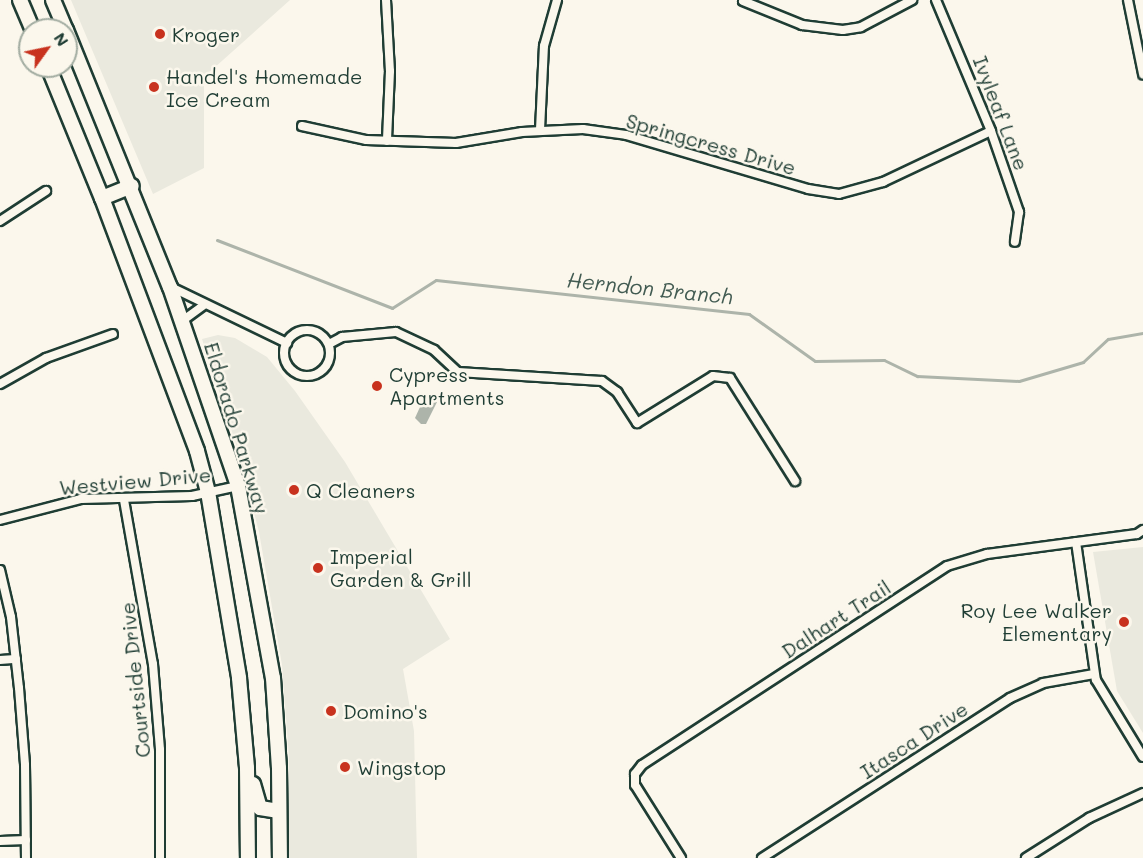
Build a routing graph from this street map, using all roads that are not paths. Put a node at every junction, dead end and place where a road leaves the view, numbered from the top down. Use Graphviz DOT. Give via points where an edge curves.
graph roads {
  1 [pos="20,0"];
  2 [pos="53,0"];
  3 [pos="386,0"];
  4 [pos="557,0"];
  5 [pos="912,0"];
  6 [pos="936,0"];
  7 [pos="1128,0"];
  8 [pos="743,1"];
  9 [pos="28,18"];
  10 [pos="61,18"];
  11 [pos="78,58"];
  12 [pos="1143,74"];
  13 [pos="53,78"];
  14 [pos="302,126"];
  15 [pos="540,130"];
  16 [pos="991,131"];
  17 [pos="387,141"];
  18 [pos="132,186"];
  19 [pos="46,191"];
  20 [pos="102,198"];
  21 [pos="0,221"];
  22 [pos="1015,242"];
  23 [pos="170,286"];
  24 [pos="204,305"];
  25 [pos="182,321"];
  26 [pos="112,334"];
  27 [pos="287,343"];
  28 [pos="329,344"];
  29 [pos="0,384"];
  30 [pos="795,481"];
  31 [pos="238,486"];
  32 [pos="208,492"];
  33 [pos="124,500"];
  34 [pos="0,520"];
  35 [pos="1143,530"];
  36 [pos="1077,542"];
  37 [pos="0,570"];
  38 [pos="16,659"];
  39 [pos="0,660"];
  40 [pos="1094,674"];
  41 [pos="244,732"];
  42 [pos="1143,757"];
  43 [pos="1143,793"];
  44 [pos="279,811"];
  45 [pos="26,840"];
  46 [pos="0,841"];
  47 [pos="26,858"];
  48 [pos="160,858"];
  49 [pos="248,858"];
  50 [pos="280,858"];
  51 [pos="681,858"];
  52 [pos="762,858"];
  53 [pos="1026,858"];
  1 -- 9 [label="main road"];
  2 -- 10 [label="main road, Eldorado Parkway"];
  3 -- 17 [label="street" via="390,71"];
  4 -- 15 [label="street" via="544,46"];
  5 -- 8 [label="street" via="861,27 843,30 802,25"];
  6 -- 16 [label="street, Ivyleaf Lane"];
  7 -- 12 [label="street"];
  11 -- 18 [label="main road, Eldorado Parkway"];
  13 -- 20 [label="main road"];
  14 -- 17 [label="street, Springcress Drive"];
  15 -- 16 [label="street, Springcress Drive" via="583,129 626,135 808,189 839,194 883,182"];
  15 -- 17 [label="street, Springcress Drive" via="471,143"];
  16 -- 22 [label="street, Ivyleaf Lane" via="1019,212"];
  18 -- 20 [label="main road"];
  18 -- 23 [label="main road, Eldorado Parkway"];
  19 -- 21 [label="street"];
  20 -- 32 [label="main road"];
  23 -- 24 [label="street"];
  23 -- 25 [label="main road, Eldorado Parkway"];
  24 -- 25 [label="street"];
  24 -- 27 [label="street"];
  25 -- 31 [label="main road, Eldorado Parkway"];
  26 -- 29 [label="street" via="46,357"];
  27 -- 28 [label="street" via="297,332 312,331"];
  27 -- 28 [label="street" via="288,364 306,376 326,367"];
  28 -- 30 [label="street" via="342,337 396,332 434,350 458,372 602,381 617,392 637,423 713,376 730,378"];
  31 -- 32 [label="street, Westview Drive"];
  31 -- 44 [label="main road, Eldorado Parkway" via="273,678"];
  32 -- 33 [label="street, Westview Drive"];
  32 -- 41 [label="main road" via="231,617"];
  33 -- 34 [label="street, Westview Drive" via="66,502"];
  33 -- 48 [label="street, Courtside Drive" via="153,664 160,750"];
  35 -- 36 [label="street, Dalhart Trail"];
  36 -- 40 [label="street"];
  36 -- 51 [label="street, Dalhart Trail" via="978,556 940,569 642,765 635,774 637,788"];
  37 -- 38 [label="street"];
  38 -- 39 [label="street"];
  38 -- 45 [label="street" via="25,765"];
  40 -- 42 [label="street"];
  40 -- 52 [label="street, Itasca Drive" via="1042,683 1010,698"];
  41 -- 44 [label="main road" via="249,742 255,797 260,808"];
  41 -- 49 [label="main road"];
  43 -- 53 [label="street" via="1089,818"];
  44 -- 50 [label="main road, Eldorado Parkway"];
  45 -- 46 [label="street"];
  45 -- 47 [label="street"];
}
